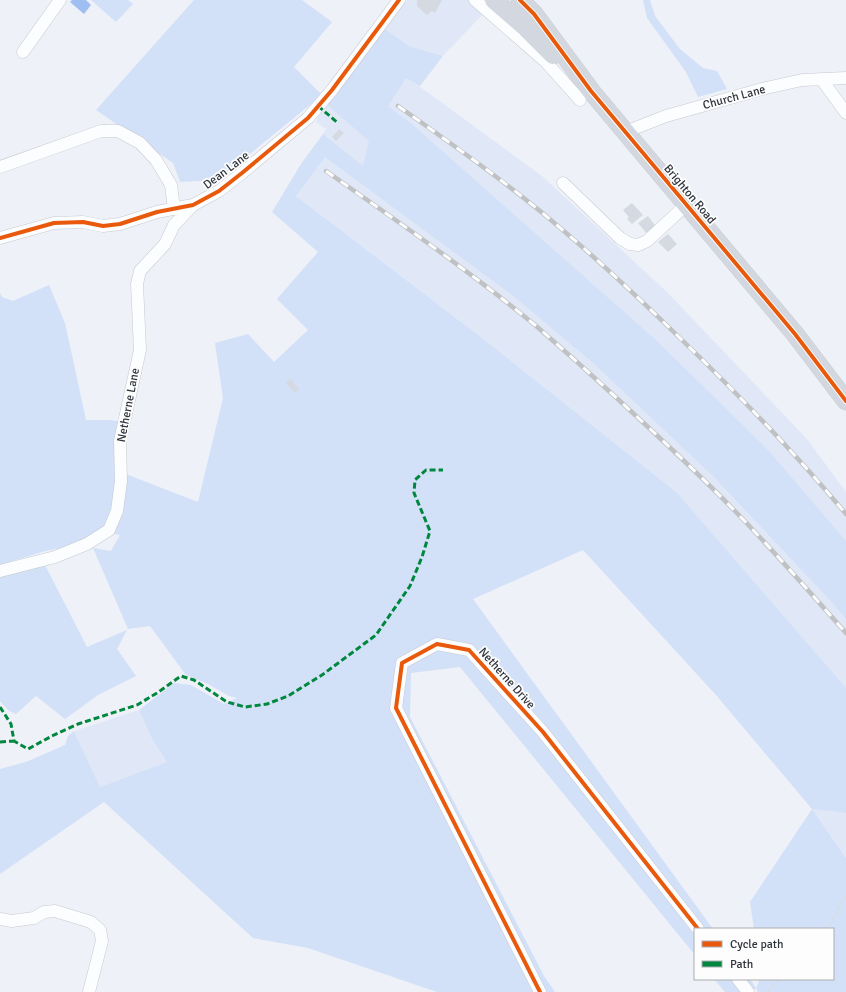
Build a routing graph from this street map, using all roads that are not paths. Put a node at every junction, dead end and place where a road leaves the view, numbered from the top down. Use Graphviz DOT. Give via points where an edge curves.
graph roads {
  1 [pos="60,0"];
  2 [pos="399,0"];
  3 [pos="475,0"];
  4 [pos="520,0"];
  5 [pos="495,6"];
  6 [pos="23,52"];
  7 [pos="846,78"];
  8 [pos="822,80"];
  9 [pos="585,96"];
  10 [pos="846,113"];
  11 [pos="625,132"];
  12 [pos="0,167"];
  13 [pos="563,182"];
  14 [pos="193,205"];
  15 [pos="686,205"];
  16 [pos="174,209"];
  17 [pos="0,238"];
  18 [pos="846,401"];
  19 [pos="0,571"];
  20 [pos="0,920"];
  21 [pos="697,928"];
  22 [pos="739,980"];
  23 [pos="89,992"];
  24 [pos="540,992"];
  25 [pos="748,992"];
  1 -- 6 [label="street"];
  2 -- 14 [label="street, Dean Lane" via="308,118 242,173"];
  3 -- 5 [label="street, Brighton Road"];
  4 -- 9 [label="highway, Brighton Road" via="534,14"];
  5 -- 9 [label="highway, Brighton Road" via="524,26"];
  7 -- 8 [label="street, Church Lane"];
  8 -- 10 [label="street"];
  8 -- 11 [label="street, Church Lane" via="802,80 766,88 666,116"];
  9 -- 11 [label="highway, Brighton Road"];
  11 -- 15 [label="highway, Brighton Road"];
  12 -- 16 [label="street" via="101,131 118,131 140,143 156,160 170,185"];
  13 -- 15 [label="street" via="620,238 630,244 638,245 647,241"];
  14 -- 16 [label="street, Dean Lane"];
  14 -- 19 [label="street, Netherne Lane" via="174,225 165,244 140,271 140,350 120,441 121,481 117,511 109,530 87,544 55,557"];
  15 -- 18 [label="highway, Brighton Road" via="790,328"];
  16 -- 17 [label="street, Dean Lane" via="120,224 103,226 83,222 54,223"];
  20 -- 23 [label="street" via="34,918 44,912 55,911 91,922 100,930 102,941"];
  21 -- 24 [label="street, Netherne Drive" via="543,732 469,650 437,644 402,663 396,708"];
  22 -- 25 [label="street"];
}
